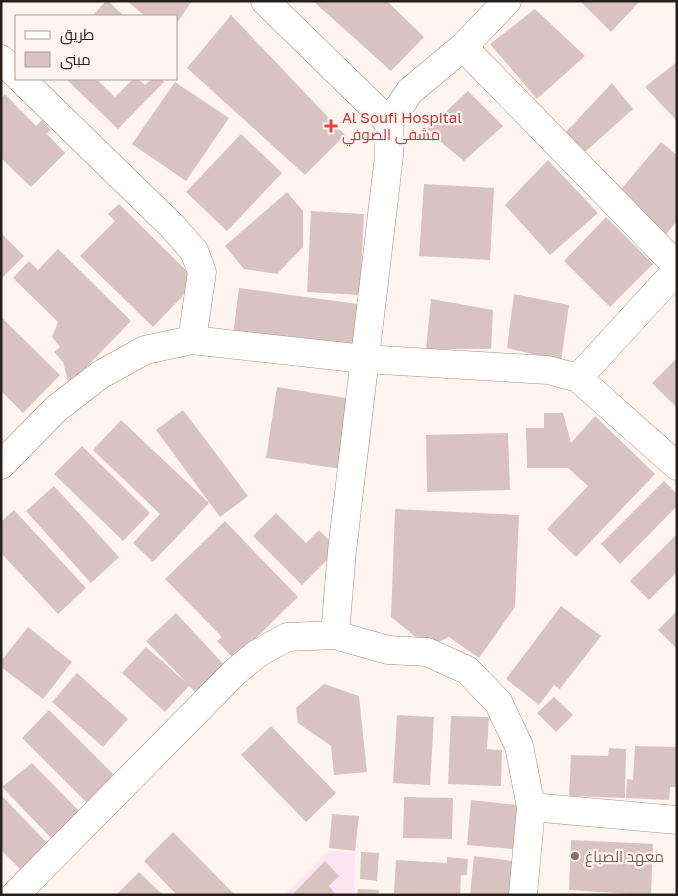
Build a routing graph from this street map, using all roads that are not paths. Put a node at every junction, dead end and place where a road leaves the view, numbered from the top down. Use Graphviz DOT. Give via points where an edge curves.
graph roads {
  1 [pos="265,1"];
  2 [pos="507,1"];
  3 [pos="463,47"];
  4 [pos="1,59"];
  5 [pos="15,73"];
  6 [pos="22,80"];
  7 [pos="389,122"];
  8 [pos="677,268"];
  9 [pos="192,340"];
  10 [pos="364,359"];
  11 [pos="578,378"];
  12 [pos="1,465"];
  13 [pos="677,466"];
  14 [pos="335,635"];
  15 [pos="530,807"];
  16 [pos="677,820"];
  17 [pos="15,895"];
  18 [pos="523,895"];
  1 -- 7 [label="street"];
  2 -- 3 [label="street"];
  3 -- 7 [label="street" via="410,91"];
  3 -- 8 [label="street"];
  4 -- 5 [label="street"];
  6 -- 9 [label="street" via="194,251 202,272"];
  7 -- 10 [label="street" via="389,156"];
  8 -- 11 [label="street"];
  9 -- 10 [label="street"];
  9 -- 12 [label="street" via="145,350 100,375 56,408"];
  10 -- 11 [label="street" via="548,370"];
  10 -- 14 [label="street"];
  11 -- 13 [label="street"];
  14 -- 15 [label="street" via="388,650 427,652 467,670 498,702 519,746"];
  14 -- 17 [label="street" via="288,638 257,654 236,671"];
  15 -- 16 [label="street"];
  15 -- 18 [label="street"];
}
